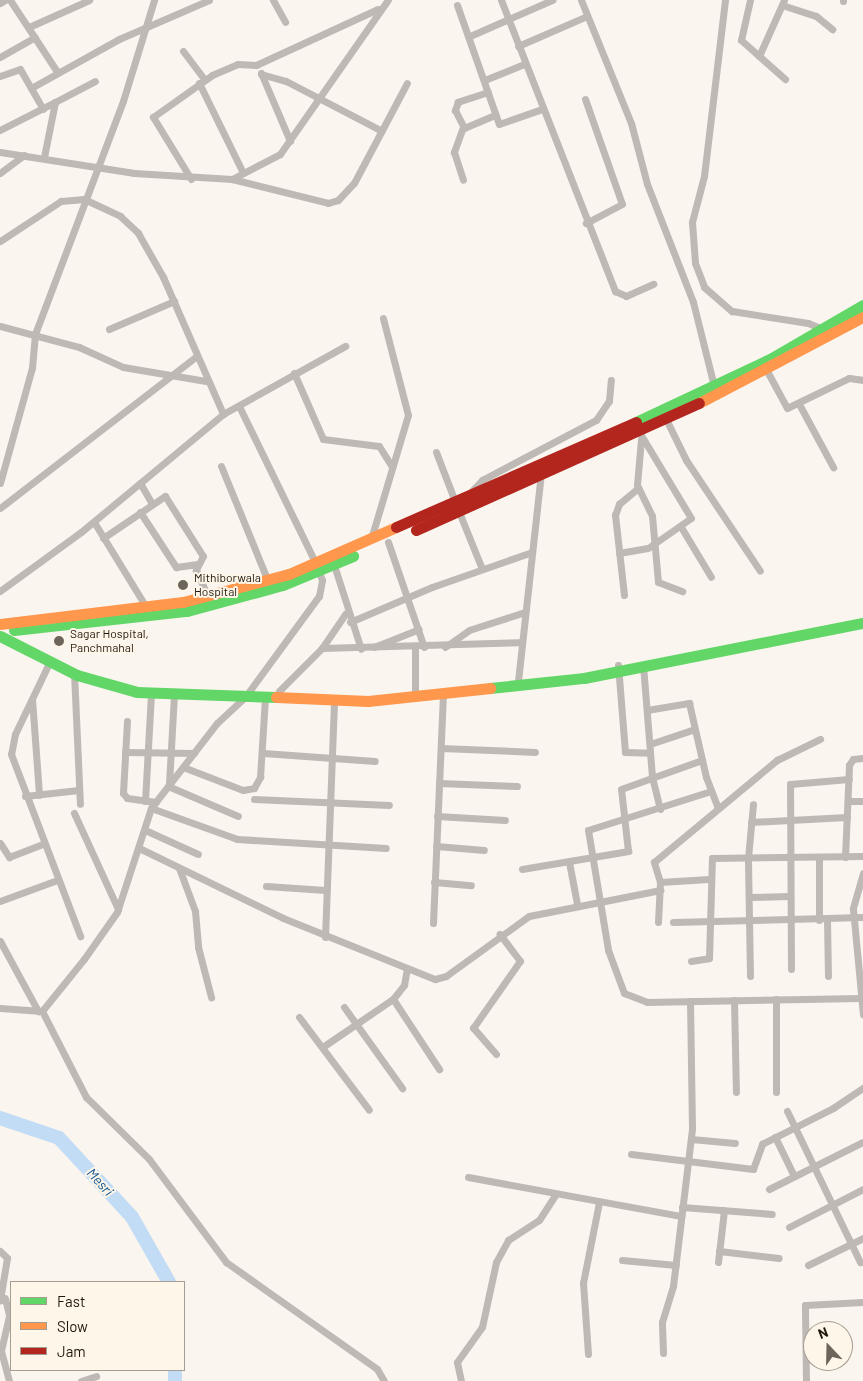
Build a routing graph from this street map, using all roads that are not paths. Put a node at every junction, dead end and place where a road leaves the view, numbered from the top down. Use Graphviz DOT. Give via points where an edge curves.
graph roads {
  1 [pos="5,0"];
  2 [pos="10,0"];
  3 [pos="89,0"];
  4 [pos="154,0"];
  5 [pos="209,0"];
  6 [pos="273,0"];
  7 [pos="388,0"];
  8 [pos="501,0"];
  9 [pos="552,0"];
  10 [pos="580,0"];
  11 [pos="725,0"];
  12 [pos="750,0"];
  13 [pos="783,2"];
  14 [pos="0,3"];
  15 [pos="457,5"];
  16 [pos="378,9"];
  17 [pos="587,16"];
  18 [pos="508,20"];
  19 [pos="285,22"];
  20 [pos="29,27"];
  21 [pos="832,29"];
  22 [pos="144,30"];
  23 [pos="470,36"];
  24 [pos="35,37"];
  25 [pos="518,46"];
  26 [pos="183,51"];
  27 [pos="759,56"];
  28 [pos="0,57"];
  29 [pos="524,64"];
  30 [pos="256,65"];
  31 [pos="58,73"];
  32 [pos="261,74"];
  33 [pos="0,76"];
  34 [pos="785,79"];
  35 [pos="487,80"];
  36 [pos="95,81"];
  37 [pos="202,81"];
  38 [pos="407,83"];
  39 [pos="31,88"];
  40 [pos="488,92"];
  41 [pos="585,98"];
  42 [pos="321,99"];
  43 [pos="55,102"];
  44 [pos="43,109"];
  45 [pos="542,109"];
  46 [pos="495,115"];
  47 [pos="462,127"];
  48 [pos="0,130"];
  49 [pos="382,131"];
  50 [pos="290,141"];
  51 [pos="0,152"];
  52 [pos="24,154"];
  53 [pos="44,157"];
  54 [pos="97,164"];
  55 [pos="243,173"];
  56 [pos="0,174"];
  57 [pos="191,178"];
  58 [pos="232,179"];
  59 [pos="463,180"];
  60 [pos="84,199"];
  61 [pos="586,223"];
  62 [pos="0,241"];
  63 [pos="654,284"];
  64 [pos="174,301"];
  65 [pos="863,305"];
  66 [pos="863,317"];
  67 [pos="383,318"];
  68 [pos="0,326"];
  69 [pos="109,328"];
  70 [pos="823,330"];
  71 [pos="35,334"];
  72 [pos="345,346"];
  73 [pos="197,356"];
  74 [pos="767,371"];
  75 [pos="294,373"];
  76 [pos="171,377"];
  77 [pos="611,380"];
  78 [pos="863,380"];
  79 [pos="206,381"];
  80 [pos="714,386"];
  81 [pos="799,404"];
  82 [pos="239,406"];
  83 [pos="662,410"];
  84 [pos="224,414"];
  85 [pos="666,421"];
  86 [pos="636,430"];
  87 [pos="436,452"];
  88 [pos="221,466"];
  89 [pos="392,466"];
  90 [pos="833,467"];
  91 [pos="541,471"];
  92 [pos="0,483"];
  93 [pos="140,483"];
  94 [pos="638,488"];
  95 [pos="152,504"];
  96 [pos="459,506"];
  97 [pos="0,508"];
  98 [pos="140,512"];
  99 [pos="94,522"];
  100 [pos="681,527"];
  101 [pos="103,538"];
  102 [pos="370,542"];
  103 [pos="388,542"];
  104 [pos="654,545"];
  105 [pos="529,553"];
  106 [pos="619,553"];
  107 [pos="198,564"];
  108 [pos="334,565"];
  109 [pos="317,567"];
  110 [pos="482,569"];
  111 [pos="760,571"];
  112 [pos="711,577"];
  113 [pos="268,581"];
  114 [pos="0,591"];
  115 [pos="682,591"];
  116 [pos="624,595"];
  117 [pos="208,597"];
  118 [pos="408,597"];
  119 [pos="146,607"];
  120 [pos="346,613"];
  121 [pos="522,613"];
  122 [pos="863,619"];
  123 [pos="350,622"];
  124 [pos="863,623"];
  125 [pos="3,629"];
  126 [pos="419,629"];
  127 [pos="519,642"];
  128 [pos="445,647"];
  129 [pos="322,648"];
  130 [pos="372,648"];
  131 [pos="415,648"];
  132 [pos="424,648"];
  133 [pos="361,650"];
  134 [pos="50,661"];
  135 [pos="643,665"];
  136 [pos="619,668"];
  137 [pos="74,673"];
  138 [pos="550,680"];
  139 [pos="518,681"];
  140 [pos="279,691"];
  141 [pos="415,692"];
  142 [pos="151,693"];
  143 [pos="174,694"];
  144 [pos="247,694"];
  145 [pos="443,696"];
  146 [pos="266,698"];
  147 [pos="32,699"];
  148 [pos="334,700"];
  149 [pos="647,710"];
  150 [pos="127,721"];
  151 [pos="695,729"];
  152 [pos="820,739"];
  153 [pos="650,744"];
  154 [pos="441,748"];
  155 [pos="125,752"];
  156 [pos="194,752"];
  157 [pos="534,752"];
  158 [pos="148,753"];
  159 [pos="171,753"];
  160 [pos="263,753"];
  161 [pos="650,753"];
  162 [pos="331,757"];
  163 [pos="863,758"];
  164 [pos="702,760"];
  165 [pos="375,761"];
  166 [pos="183,767"];
  167 [pos="652,777"];
  168 [pos="849,779"];
  169 [pos="439,783"];
  170 [pos="169,785"];
  171 [pos="517,786"];
  172 [pos="79,790"];
  173 [pos="711,791"];
  174 [pos="39,795"];
  175 [pos="25,796"];
  176 [pos="254,799"];
  177 [pos="863,800"];
  178 [pos="145,801"];
  179 [pos="848,801"];
  180 [pos="330,802"];
  181 [pos="80,804"];
  182 [pos="753,804"];
  183 [pos="154,805"];
  184 [pos="388,805"];
  185 [pos="718,808"];
  186 [pos="660,809"];
  187 [pos="74,814"];
  188 [pos="238,816"];
  189 [pos="437,816"];
  190 [pos="847,817"];
  191 [pos="625,818"];
  192 [pos="505,820"];
  193 [pos="789,820"];
  194 [pos="751,822"];
  195 [pos="145,830"];
  196 [pos="0,843"];
  197 [pos="43,844"];
  198 [pos="328,845"];
  199 [pos="436,846"];
  200 [pos="139,848"];
  201 [pos="386,848"];
  202 [pos="484,850"];
  203 [pos="198,854"];
  204 [pos="863,856"];
  205 [pos="845,857"];
  206 [pos="591,858"];
  207 [pos="748,858"];
  208 [pos="789,858"];
  209 [pos="819,858"];
  210 [pos="569,862"];
  211 [pos="179,868"];
  212 [pos="522,869"];
  213 [pos="863,873"];
  214 [pos="709,879"];
  215 [pos="57,880"];
  216 [pos="434,882"];
  217 [pos="470,885"];
  218 [pos="266,886"];
  219 [pos="660,886"];
  220 [pos="325,890"];
  221 [pos="790,896"];
  222 [pos="749,897"];
  223 [pos="598,899"];
  224 [pos="0,901"];
  225 [pos="577,904"];
  226 [pos="118,909"];
  227 [pos="863,917"];
  228 [pos="790,920"];
  229 [pos="823,920"];
  230 [pos="853,920"];
  231 [pos="709,921"];
  232 [pos="749,921"];
  233 [pos="658,922"];
  234 [pos="673,922"];
  235 [pos="432,923"];
  236 [pos="500,934"];
  237 [pos="80,936"];
  238 [pos="326,937"];
  239 [pos="0,941"];
  240 [pos="691,961"];
  241 [pos="407,968"];
  242 [pos="791,969"];
  243 [pos="750,976"];
  244 [pos="828,976"];
  245 [pos="211,997"];
  246 [pos="861,998"];
  247 [pos="394,999"];
  248 [pos="776,999"];
  249 [pos="734,1000"];
  250 [pos="690,1001"];
  251 [pos="344,1007"];
  252 [pos="0,1008"];
  253 [pos="40,1011"];
  254 [pos="863,1015"];
  255 [pos="299,1017"];
  256 [pos="357,1024"];
  257 [pos="324,1046"];
  258 [pos="496,1054"];
  259 [pos="439,1069"];
  260 [pos="402,1088"];
  261 [pos="863,1088"];
  262 [pos="736,1092"];
  263 [pos="776,1092"];
  264 [pos="369,1110"];
  265 [pos="787,1111"];
  266 [pos="795,1128"];
  267 [pos="775,1137"];
  268 [pos="691,1138"];
  269 [pos="863,1142"];
  270 [pos="735,1143"];
  271 [pos="630,1154"];
  272 [pos="688,1162"];
  273 [pos="814,1166"];
  274 [pos="794,1176"];
  275 [pos="468,1178"];
  276 [pos="769,1189"];
  277 [pos="863,1190"];
  278 [pos="556,1194"];
  279 [pos="599,1202"];
  280 [pos="833,1204"];
  281 [pos="682,1207"];
  282 [pos="724,1210"];
  283 [pos="772,1214"];
  284 [pos="681,1216"];
  285 [pos="789,1226"];
  286 [pos="863,1238"];
  287 [pos="852,1244"];
  288 [pos="0,1251"];
  289 [pos="719,1251"];
  290 [pos="778,1258"];
  291 [pos="622,1260"];
  292 [pos="718,1262"];
  293 [pos="860,1262"];
  294 [pos="676,1265"];
  295 [pos="808,1265"];
  296 [pos="4,1298"];
  297 [pos="863,1302"];
  298 [pos="8,1335"];
  299 [pos="663,1353"];
  300 [pos="588,1354"];
  301 [pos="96,1376"];
  302 [pos="9,1381"];
  303 [pos="81,1381"];
  304 [pos="384,1381"];
  305 [pos="461,1381"];
  306 [pos="806,1381"];
  1 -- 14 [label="street"];
  2 -- 20 [label="street"];
  3 -- 20 [label="street"];
  4 -- 22 [label="street"];
  5 -- 22 [label="street"];
  6 -- 19 [label="street"];
  7 -- 16 [label="street"];
  8 -- 18 [label="street"];
  9 -- 18 [label="street"];
  10 -- 17 [label="street"];
  11 -- 70 [label="street" via="707,125 704,176 692,222 695,263 704,287 732,311 808,323"];
  12 -- 27 [label="street" via="740,36"];
  13 -- 21 [label="street" via="816,16"];
  13 -- 27 [label="street"];
  15 -- 23 [label="street"];
  16 -- 30 [label="street"];
  16 -- 42 [label="street"];
  17 -- 25 [label="street"];
  17 -- 80 [label="street" via="631,123 647,184 693,302"];
  18 -- 23 [label="street"];
  18 -- 25 [label="street"];
  20 -- 24 [label="street"];
  22 -- 31 [label="street"];
  22 -- 54 [label="street"];
  23 -- 35 [label="street"];
  24 -- 28 [label="street"];
  24 -- 31 [label="street"];
  25 -- 29 [label="street"];
  26 -- 37 [label="street"];
  27 -- 34 [label="street"];
  29 -- 35 [label="street"];
  29 -- 45 [label="street"];
  30 -- 32 [label="street"];
  30 -- 37 [label="street" via="238,64"];
  31 -- 39 [label="street"];
  32 -- 42 [label="street"];
  32 -- 50 [label="street"];
  33 -- 39 [label="street" via="20,69"];
  35 -- 40 [label="street"];
  36 -- 43 [label="street"];
  37 -- 55 [label="street"];
  37 -- 57 [label="street" via="153,117"];
  38 -- 49 [label="street"];
  39 -- 44 [label="street"];
  40 -- 46 [label="street"];
  40 -- 47 [label="street" via="456,104"];
  41 -- 61 [label="street" via="622,204"];
  42 -- 49 [label="street"];
  42 -- 50 [label="street"];
  43 -- 44 [label="street"];
  43 -- 53 [label="street"];
  44 -- 48 [label="street"];
  45 -- 46 [label="street" via="504,125"];
  45 -- 61 [label="street"];
  46 -- 47 [label="street"];
  47 -- 59 [label="street" via="454,152"];
  49 -- 58 [label="street" via="354,183 338,200 316,202"];
  50 -- 55 [label="street" via="280,154"];
  51 -- 52 [label="street"];
  52 -- 53 [label="street"];
  52 -- 56 [label="street"];
  53 -- 54 [label="street"];
  54 -- 57 [label="street"];
  54 -- 60 [label="street"];
  55 -- 58 [label="street"];
  57 -- 58 [label="street"];
  60 -- 62 [label="street" via="61,201"];
  60 -- 64 [label="street" via="120,216 138,233"];
  60 -- 71 [label="street"];
  61 -- 63 [label="street" via="617,294"];
  64 -- 69 [label="street"];
  64 -- 73 [label="street"];
  65 -- 70 [label="main road"];
  66 -- 74 [label="main road"];
  67 -- 89 [label="street" via="408,409"];
  68 -- 71 [label="street"];
  70 -- 80 [label="main road"];
  71 -- 76 [label="street" via="84,349 123,367"];
  71 -- 92 [label="street" via="32,368"];
  72 -- 75 [label="street"];
  73 -- 76 [label="street"];
  73 -- 79 [label="street"];
  74 -- 81 [label="street" via="785,406"];
  74 -- 85 [label="main road"];
  75 -- 82 [label="street"];
  75 -- 89 [label="street" via="324,440 379,446"];
  76 -- 79 [label="street"];
  76 -- 97 [label="street"];
  77 -- 96 [label="street" via="610,401 596,420 482,480"];
  78 -- 81 [label="street" via="848,378"];
  79 -- 84 [label="street"];
  80 -- 83 [label="main road"];
  81 -- 90 [label="street"];
  82 -- 84 [label="street"];
  82 -- 109 [label="street"];
  83 -- 85 [label="street"];
  83 -- 86 [label="main road"];
  84 -- 93 [label="street"];
  85 -- 86 [label="main road"];
  85 -- 111 [label="street" via="682,454"];
  86 -- 91 [label="main road"];
  86 -- 91 [label="main road" via="577,449"];
  86 -- 94 [label="street"];
  86 -- 100 [label="street" via="691,515"];
  87 -- 96 [label="street"];
  88 -- 113 [label="street"];
  89 -- 102 [label="street"];
  91 -- 96 [label="main road" via="507,482"];
  91 -- 96 [label="main road" via="491,498"];
  91 -- 105 [label="street"];
  93 -- 95 [label="street"];
  93 -- 99 [label="street"];
  94 -- 104 [label="street" via="652,516"];
  94 -- 106 [label="street" via="617,508"];
  95 -- 98 [label="street"];
  95 -- 107 [label="street" via="167,497 203,556"];
  96 -- 102 [label="main road"];
  96 -- 103 [label="main road"];
  96 -- 110 [label="street"];
  98 -- 101 [label="street"];
  98 -- 107 [label="street" via="176,567"];
  99 -- 101 [label="street"];
  99 -- 114 [label="street"];
  100 -- 104 [label="street"];
  100 -- 112 [label="street"];
  101 -- 119 [label="street"];
  102 -- 109 [label="main road"];
  103 -- 108 [label="main road"];
  103 -- 118 [label="street"];
  104 -- 106 [label="street"];
  104 -- 115 [label="street" via="660,586"];
  105 -- 110 [label="street"];
  105 -- 121 [label="street"];
  106 -- 116 [label="street"];
  107 -- 117 [label="street"];
  108 -- 109 [label="main road"];
  108 -- 120 [label="street"];
  109 -- 113 [label="main road"];
  109 -- 125 [label="main road" via="283,586 188,611"];
  109 -- 144 [label="street" via="322,580 319,596"];
  110 -- 118 [label="street"];
  113 -- 117 [label="main road"];
  117 -- 119 [label="main road"];
  118 -- 123 [label="street"];
  118 -- 126 [label="street"];
  119 -- 125 [label="main road"];
  120 -- 123 [label="street"];
  120 -- 129 [label="street"];
  121 -- 127 [label="street"];
  121 -- 128 [label="street" via="470,630"];
  122 -- 136 [label="main road" via="698,646"];
  123 -- 133 [label="street"];
  124 -- 135 [label="main road"];
  125 -- 134 [label="main road"];
  125 -- 144 [label="main road" via="52,656 111,681"];
  126 -- 130 [label="street"];
  126 -- 132 [label="street"];
  127 -- 128 [label="street"];
  127 -- 139 [label="street"];
  128 -- 132 [label="street"];
  129 -- 133 [label="street"];
  129 -- 140 [label="street"];
  130 -- 131 [label="street"];
  130 -- 133 [label="street"];
  131 -- 132 [label="street"];
  131 -- 141 [label="street"];
  134 -- 137 [label="main road"];
  134 -- 147 [label="street"];
  135 -- 136 [label="main road"];
  135 -- 149 [label="street"];
  136 -- 138 [label="main road"];
  136 -- 161 [label="street" via="625,752"];
  137 -- 142 [label="main road"];
  137 -- 172 [label="street"];
  138 -- 139 [label="main road"];
  138 -- 145 [label="main road"];
  139 -- 141 [label="main road"];
  140 -- 141 [label="main road"];
  140 -- 144 [label="main road"];
  142 -- 143 [label="main road"];
  142 -- 158 [label="street"];
  143 -- 144 [label="main road"];
  143 -- 159 [label="street"];
  144 -- 146 [label="main road"];
  144 -- 156 [label="street"];
  145 -- 148 [label="main road"];
  145 -- 154 [label="street"];
  146 -- 148 [label="main road"];
  146 -- 160 [label="street"];
  147 -- 174 [label="street"];
  147 -- 175 [label="street" via="11,754"];
  148 -- 162 [label="street"];
  149 -- 151 [label="street" via="687,701"];
  149 -- 153 [label="street"];
  150 -- 155 [label="street"];
  151 -- 153 [label="street"];
  151 -- 164 [label="street"];
  152 -- 185 [label="street" via="791,750"];
  153 -- 161 [label="street"];
  154 -- 157 [label="street"];
  154 -- 169 [label="street"];
  155 -- 158 [label="street"];
  155 -- 178 [label="street" via="124,797"];
  156 -- 159 [label="street"];
  156 -- 166 [label="street"];
  158 -- 159 [label="street"];
  158 -- 178 [label="street"];
  159 -- 170 [label="street"];
  160 -- 162 [label="street"];
  160 -- 166 [label="street" via="260,777 250,790"];
  161 -- 167 [label="street"];
  162 -- 165 [label="street"];
  162 -- 180 [label="street"];
  163 -- 168 [label="street" via="850,762"];
  164 -- 167 [label="street"];
  164 -- 173 [label="street"];
  166 -- 170 [label="street"];
  167 -- 186 [label="street"];
  167 -- 191 [label="street" via="621,789"];
  168 -- 179 [label="street"];
  168 -- 193 [label="street" via="792,782"];
  169 -- 171 [label="street"];
  169 -- 189 [label="street"];
  170 -- 183 [label="street"];
  170 -- 188 [label="street"];
  172 -- 174 [label="street"];
  172 -- 181 [label="street"];
  173 -- 185 [label="street"];
  173 -- 186 [label="street"];
  174 -- 175 [label="street"];
  175 -- 197 [label="street"];
  176 -- 180 [label="street"];
  177 -- 179 [label="street"];
  178 -- 183 [label="street"];
  179 -- 190 [label="street"];
  180 -- 184 [label="street"];
  180 -- 198 [label="street"];
  182 -- 194 [label="street"];
  183 -- 195 [label="street"];
  183 -- 198 [label="street" via="236,840"];
  185 -- 219 [label="street" via="654,862"];
  186 -- 191 [label="street"];
  187 -- 226 [label="street"];
  189 -- 192 [label="street"];
  189 -- 199 [label="street"];
  190 -- 193 [label="street"];
  190 -- 205 [label="street"];
  191 -- 206 [label="street" via="590,828"];
  191 -- 206 [label="street" via="628,851"];
  193 -- 194 [label="street"];
  193 -- 208 [label="street"];
  194 -- 207 [label="street"];
  195 -- 200 [label="street"];
  195 -- 203 [label="street"];
  196 -- 197 [label="street" via="9,857"];
  197 -- 215 [label="street"];
  198 -- 201 [label="street"];
  198 -- 220 [label="street"];
  199 -- 202 [label="street"];
  199 -- 216 [label="street"];
  200 -- 211 [label="street"];
  200 -- 226 [label="street"];
  204 -- 205 [label="street"];
  205 -- 209 [label="street"];
  206 -- 210 [label="street"];
  206 -- 223 [label="street"];
  207 -- 208 [label="street"];
  207 -- 214 [label="street" via="712,858"];
  207 -- 222 [label="street"];
  208 -- 209 [label="street"];
  208 -- 221 [label="street"];
  209 -- 229 [label="street"];
  210 -- 212 [label="street"];
  210 -- 225 [label="street"];
  211 -- 238 [label="street"];
  211 -- 245 [label="street" via="195,911 198,947"];
  213 -- 230 [label="street"];
  214 -- 219 [label="street"];
  214 -- 231 [label="street"];
  215 -- 224 [label="street"];
  215 -- 237 [label="street"];
  216 -- 217 [label="street"];
  216 -- 235 [label="street"];
  218 -- 220 [label="street"];
  219 -- 223 [label="street"];
  219 -- 233 [label="street"];
  220 -- 238 [label="street"];
  221 -- 222 [label="street"];
  221 -- 228 [label="street"];
  222 -- 232 [label="street"];
  223 -- 225 [label="street"];
  223 -- 250 [label="street" via="608,950 624,993 647,1002"];
  225 -- 236 [label="street" via="529,916"];
  226 -- 253 [label="street"];
  227 -- 230 [label="street"];
  228 -- 229 [label="street"];
  228 -- 232 [label="street"];
  228 -- 242 [label="street"];
  229 -- 230 [label="street"];
  229 -- 244 [label="street"];
  230 -- 246 [label="street"];
  231 -- 232 [label="street"];
  231 -- 234 [label="street"];
  231 -- 240 [label="street" via="709,958"];
  232 -- 243 [label="street"];
  236 -- 241 [label="street" via="446,976 435,978"];
  236 -- 258 [label="street" via="520,961 472,1028"];
  238 -- 241 [label="street"];
  239 -- 253 [label="street"];
  241 -- 247 [label="street" via="404,985"];
  246 -- 248 [label="street"];
  246 -- 254 [label="street"];
  247 -- 256 [label="street"];
  247 -- 259 [label="street"];
  248 -- 249 [label="street"];
  248 -- 263 [label="street"];
  249 -- 250 [label="street"];
  249 -- 262 [label="street"];
  250 -- 268 [label="street"];
  251 -- 256 [label="street"];
  252 -- 253 [label="street"];
  253 -- 304 [label="street" via="86,1097 149,1159 226,1262 377,1369"];
  255 -- 257 [label="street"];
  256 -- 257 [label="street"];
  256 -- 260 [label="street"];
  257 -- 264 [label="street"];
  261 -- 266 [label="street"];
  265 -- 266 [label="street"];
  266 -- 267 [label="street"];
  266 -- 273 [label="street"];
  267 -- 272 [label="street" via="760,1146 753,1169"];
  267 -- 274 [label="street"];
  268 -- 270 [label="street"];
  268 -- 272 [label="street"];
  269 -- 273 [label="street"];
  271 -- 272 [label="street"];
  272 -- 281 [label="street"];
  273 -- 274 [label="street"];
  273 -- 280 [label="street"];
  274 -- 276 [label="street"];
  275 -- 278 [label="street"];
  277 -- 280 [label="street"];
  278 -- 279 [label="street"];
  278 -- 305 [label="street" via="539,1220 508,1240 496,1262 482,1327 457,1362"];
  279 -- 284 [label="street"];
  279 -- 300 [label="street" via="583,1283"];
  280 -- 285 [label="street"];
  280 -- 287 [label="street"];
  281 -- 282 [label="street"];
  281 -- 284 [label="street"];
  282 -- 283 [label="street"];
  282 -- 289 [label="street"];
  284 -- 294 [label="street"];
  286 -- 287 [label="street"];
  287 -- 293 [label="street"];
  287 -- 295 [label="street"];
  288 -- 296 [label="street" via="7,1258"];
  289 -- 290 [label="street"];
  289 -- 292 [label="street"];
  291 -- 294 [label="street"];
  294 -- 299 [label="street" via="662,1322"];
  296 -- 298 [label="street" via="9,1316"];
  297 -- 306 [label="street" via="805,1305"];
  298 -- 302 [label="street" via="1,1351"];
  301 -- 303 [label="street"];
}
